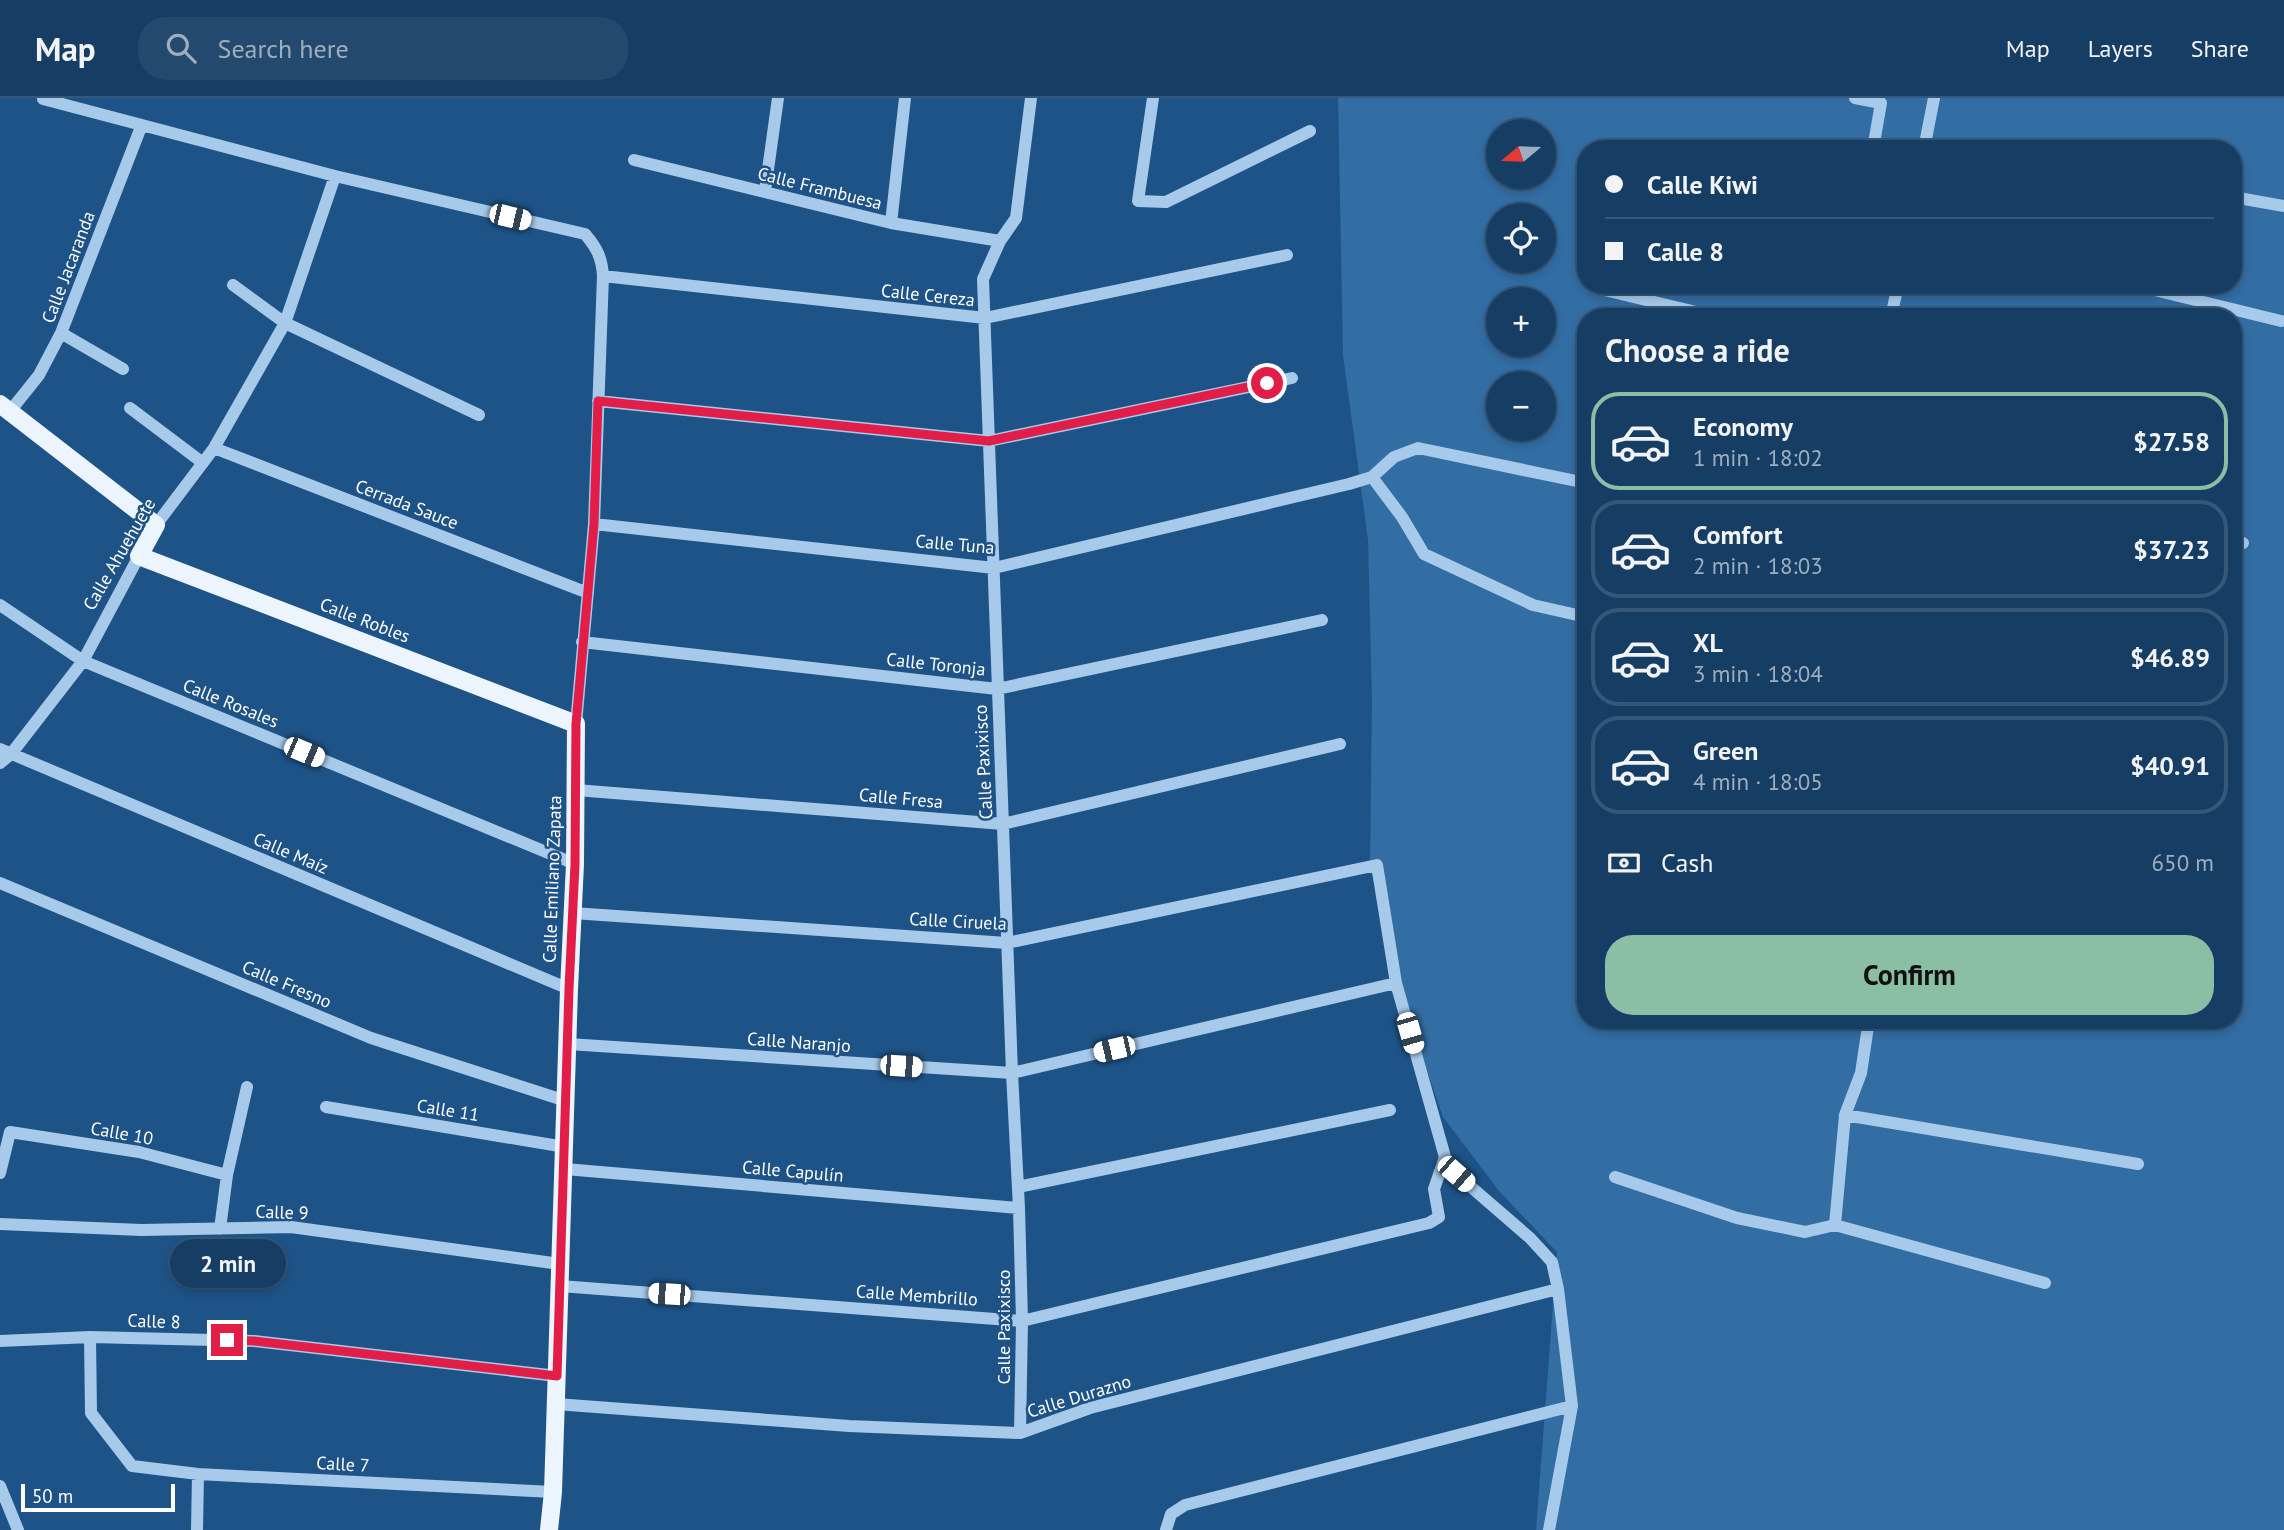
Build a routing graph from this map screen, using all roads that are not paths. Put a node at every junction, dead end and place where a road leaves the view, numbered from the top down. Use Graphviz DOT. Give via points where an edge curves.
graph roads {
  1 [pos="778,98"];
  2 [pos="905,98"];
  3 [pos="1031,98"];
  4 [pos="1153,98"];
  5 [pos="1855,98"];
  6 [pos="1934,98"];
  7 [pos="43,99"];
  8 [pos="141,127"];
  9 [pos="1310,131"];
  10 [pos="1875,140"];
  11 [pos="1925,140"];
  12 [pos="634,160"];
  13 [pos="335,176"];
  14 [pos="765,191"];
  15 [pos="2242,199"];
  16 [pos="2284,206"];
  17 [pos="891,223"];
  18 [pos="1000,241"];
  19 [pos="1287,255"];
  20 [pos="603,276"];
  21 [pos="233,285"];
  22 [pos="1621,294"];
  23 [pos="2171,294"];
  24 [pos="1679,308"];
  25 [pos="2228,308"];
  26 [pos="2242,311"];
  27 [pos="985,318"];
  28 [pos="2281,321"];
  29 [pos="285,323"];
  30 [pos="61,333"];
  31 [pos="123,369"];
  32 [pos="1293,378"];
  33 [pos="598,401"];
  34 [pos="5,407"];
  35 [pos="130,408"];
  36 [pos="480,415"];
  37 [pos="989,441"];
  38 [pos="214,448"];
  39 [pos="203,463"];
  40 [pos="1372,477"];
  41 [pos="1577,481"];
  42 [pos="156,524"];
  43 [pos="594,524"];
  44 [pos="139,556"];
  45 [pos="994,568"];
  46 [pos="588,593"];
  47 [pos="0,605"];
  48 [pos="1577,615"];
  49 [pos="1322,620"];
  50 [pos="582,642"];
  51 [pos="83,661"];
  52 [pos="997,689"];
  53 [pos="576,724"];
  54 [pos="1340,744"];
  55 [pos="6,751"];
  56 [pos="0,763"];
  57 [pos="576,790"];
  58 [pos="1003,824"];
  59 [pos="575,864"];
  60 [pos="0,883"];
  61 [pos="573,913"];
  62 [pos="1007,943"];
  63 [pos="1396,983"];
  64 [pos="569,989"];
  65 [pos="1868,1029"];
  66 [pos="568,1044"];
  67 [pos="1012,1073"];
  68 [pos="247,1087"];
  69 [pos="566,1101"];
  70 [pos="326,1107"];
  71 [pos="1390,1110"];
  72 [pos="1845,1115"];
  73 [pos="565,1147"];
  74 [pos="1445,1157"];
  75 [pos="2138,1164"];
  76 [pos="565,1169"];
  77 [pos="0,1173"];
  78 [pos="227,1175"];
  79 [pos="1615,1177"];
  80 [pos="1018,1187"];
  81 [pos="1019,1208"];
  82 [pos="0,1224"];
  83 [pos="1835,1225"];
  84 [pos="220,1228"];
  85 [pos="560,1264"];
  86 [pos="2045,1283"];
  87 [pos="560,1286"];
  88 [pos="1558,1289"];
  89 [pos="1022,1321"];
  90 [pos="90,1336"];
  91 [pos="0,1341"];
  92 [pos="557,1376"];
  93 [pos="556,1404"];
  94 [pos="1572,1406"];
  95 [pos="1020,1433"];
  96 [pos="198,1474"];
  97 [pos="0,1486"];
  98 [pos="553,1492"];
  99 [pos="0,1521"];
  100 [pos="16,1525"];
  101 [pos="1546,1529"];
  102 [pos="197,1530"];
  103 [pos="549,1530"];
  104 [pos="1166,1530"];
  1 -- 14 [label="street"];
  2 -- 17 [label="street"];
  3 -- 18 [label="street, Calle Paxixisco" via="1016,218"];
  4 -- 9 [label="street" via="1138,201 1166,202"];
  5 -- 10 [label="street" via="1881,103"];
  6 -- 11 [label="street"];
  7 -- 8 [label="street"];
  8 -- 13 [label="street"];
  8 -- 30 [label="street, Calle Jacaranda"];
  12 -- 14 [label="street, Calle Frambuesa"];
  13 -- 20 [label="street, Calle Emiliano Zapata" via="585,234 597,248"];
  13 -- 29 [label="street, Calle Ahuehuete"];
  14 -- 17 [label="street, Calle Frambuesa"];
  15 -- 16 [label="street"];
  17 -- 18 [label="street, Calle Frambuesa"];
  18 -- 27 [label="street, Calle Paxixisco" via="983,279"];
  19 -- 27 [label="street, Calle Cereza"];
  20 -- 27 [label="street, Calle Cereza"];
  20 -- 33 [label="street, Calle Emiliano Zapata"];
  21 -- 29 [label="street"];
  22 -- 24 [label="street"];
  23 -- 25 [label="street"];
  26 -- 28 [label="street"];
  27 -- 37 [label="street, Calle Paxixisco"];
  29 -- 36 [label="street"];
  29 -- 38 [label="street, Calle Ahuehuete"];
  30 -- 31 [label="street"];
  30 -- 34 [label="street, Calle Jacaranda" via="39,375"];
  32 -- 37 [label="street"];
  33 -- 37 [label="street"];
  33 -- 43 [label="street, Calle Emiliano Zapata"];
  34 -- 42 [label="main road"];
  35 -- 39 [label="street"];
  37 -- 45 [label="street, Calle Paxixisco"];
  38 -- 39 [label="street, Calle Ahuehuete"];
  38 -- 46 [label="street, Cerrada Sauce"];
  39 -- 42 [label="street, Calle Ahuehuete"];
  40 -- 41 [label="street" via="1394,457 1418,448"];
  40 -- 45 [label="street, Calle Tuna"];
  40 -- 48 [label="street" via="1424,554 1533,605"];
  42 -- 44 [label="main road, Calle Ahuehuete"];
  43 -- 45 [label="street, Calle Tuna"];
  43 -- 46 [label="street, Calle Emiliano Zapata"];
  44 -- 51 [label="street, Calle Ahuehuete"];
  44 -- 53 [label="main road, Calle Robles"];
  45 -- 52 [label="street, Calle Paxixisco"];
  46 -- 50 [label="street, Calle Emiliano Zapata"];
  47 -- 51 [label="street, Calle Rosales"];
  49 -- 52 [label="street, Calle Toronja"];
  50 -- 52 [label="street, Calle Toronja"];
  50 -- 53 [label="street, Calle Emiliano Zapata"];
  51 -- 55 [label="street, Calle Ahuehuete"];
  51 -- 59 [label="street, Calle Rosales"];
  52 -- 58 [label="street, Calle Paxixisco"];
  53 -- 57 [label="main road, Calle Emiliano Zapata"];
  54 -- 58 [label="street, Calle Fresa"];
  55 -- 56 [label="street, Calle Ahuehuete"];
  55 -- 64 [label="street, Calle Maíz"];
  57 -- 58 [label="street, Calle Fresa"];
  57 -- 59 [label="main road, Calle Emiliano Zapata"];
  58 -- 62 [label="street, Calle Paxixisco"];
  59 -- 61 [label="main road, Calle Emiliano Zapata"];
  60 -- 69 [label="street, Calle Fresno" via="370,1038"];
  61 -- 62 [label="street, Calle Ciruela"];
  61 -- 64 [label="main road, Calle Emiliano Zapata"];
  62 -- 63 [label="street, Calle Ciruela" via="1377,864"];
  62 -- 67 [label="street, Calle Paxixisco"];
  63 -- 67 [label="street, Calle Naranjo"];
  63 -- 74 [label="street"];
  64 -- 66 [label="main road, Calle Emiliano Zapata"];
  65 -- 72 [label="street" via="1861,1073"];
  66 -- 67 [label="street, Calle Naranjo"];
  66 -- 69 [label="main road, Calle Emiliano Zapata"];
  67 -- 80 [label="street, Calle Paxixisco"];
  68 -- 78 [label="street"];
  69 -- 73 [label="main road, Calle Emiliano Zapata"];
  70 -- 73 [label="street, Calle 11"];
  71 -- 80 [label="street"];
  72 -- 75 [label="street"];
  72 -- 83 [label="street"];
  73 -- 76 [label="main road, Calle Emiliano Zapata"];
  74 -- 88 [label="street" via="1456,1174 1552,1262"];
  74 -- 89 [label="street, Calle Membrillo" via="1434,1189 1439,1217 1429,1223"];
  76 -- 81 [label="street, Calle Capulín"];
  76 -- 85 [label="main road, Calle Emiliano Zapata"];
  77 -- 78 [label="street, Calle 10" via="10,1132 139,1152"];
  78 -- 84 [label="street"];
  79 -- 83 [label="street" via="1750,1221 1805,1232"];
  80 -- 81 [label="street, Calle Paxixisco"];
  81 -- 89 [label="street, Calle Paxixisco"];
  82 -- 84 [label="street, Calle 9"];
  83 -- 86 [label="street"];
  84 -- 85 [label="street, Calle 9" via="291,1227"];
  85 -- 87 [label="main road, Calle Emiliano Zapata"];
  87 -- 89 [label="street, Calle Membrillo"];
  87 -- 92 [label="main road, Calle Emiliano Zapata"];
  88 -- 94 [label="street"];
  88 -- 95 [label="street, Calle Durazno" via="1090,1408"];
  89 -- 95 [label="street, Calle Paxixisco"];
  90 -- 91 [label="street, Calle 8"];
  90 -- 92 [label="street, Calle 8" via="254,1341"];
  90 -- 96 [label="street, Calle 7" via="91,1413 132,1466"];
  92 -- 93 [label="main road, Calle Emiliano Zapata"];
  93 -- 95 [label="street, Calle Durazno" via="849,1426"];
  93 -- 98 [label="main road, Calle Emiliano Zapata"];
  94 -- 101 [label="street"];
  94 -- 104 [label="street" via="1185,1505 1171,1514"];
  96 -- 98 [label="street, Calle 7"];
  96 -- 102 [label="street"];
  97 -- 100 [label="street"];
  98 -- 103 [label="main road, Calle Emiliano Zapata"];
  99 -- 100 [label="street"];
}
